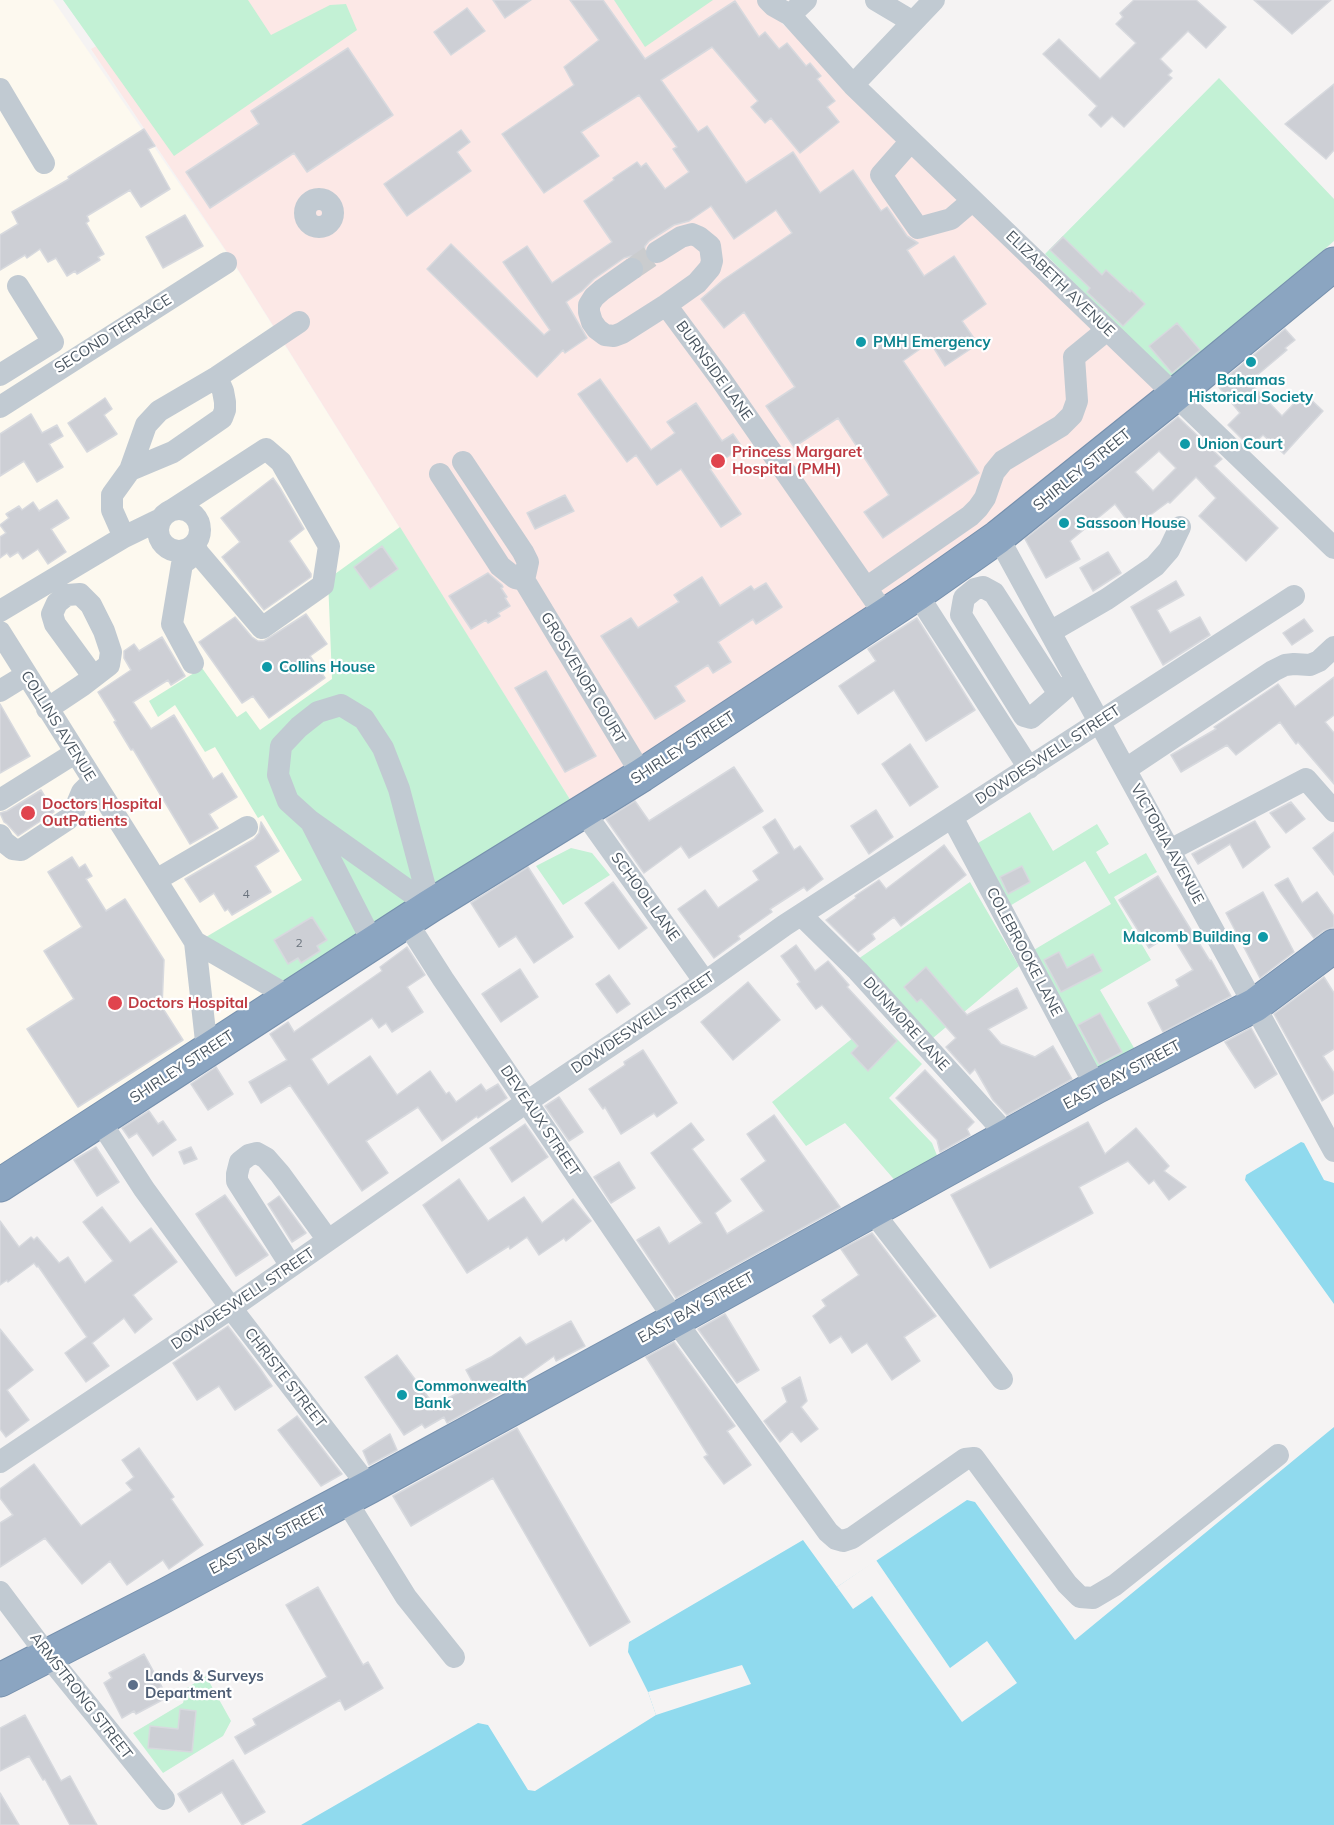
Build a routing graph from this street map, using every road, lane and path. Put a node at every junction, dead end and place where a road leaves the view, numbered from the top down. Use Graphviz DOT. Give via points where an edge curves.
graph roads {
  1 [pos="876,0"];
  2 [pos="934,0"];
  3 [pos="784,5"];
  4 [pos="913,22"];
  5 [pos="853,85"];
  6 [pos="0,89"];
  7 [pos="911,141"];
  8 [pos="44,163"];
  9 [pos="972,201"];
  10 [pos="657,252"];
  11 [pos="226,263"];
  12 [pos="1334,264"];
  13 [pos="632,270"];
  14 [pos="18,286"];
  15 [pos="666,305"];
  16 [pos="299,322"];
  17 [pos="1107,330"];
  18 [pos="0,375"];
  19 [pos="217,377"];
  20 [pos="1175,395"];
  21 [pos="3,398"];
  22 [pos="463,462"];
  23 [pos="130,470"];
  24 [pos="440,474"];
  25 [pos="166,515"];
  26 [pos="1180,527"];
  27 [pos="124,537"];
  28 [pos="998,537"];
  29 [pos="1334,548"];
  30 [pos="195,550"];
  31 [pos="524,580"];
  32 [pos="866,588"];
  33 [pos="917,594"];
  34 [pos="1294,596"];
  35 [pos="1034,603"];
  36 [pos="0,611"];
  37 [pos="885,615"];
  38 [pos="1009,617"];
  39 [pos="0,632"];
  40 [pos="1050,632"];
  41 [pos="1334,647"];
  42 [pos="193,663"];
  43 [pos="26,675"];
  44 [pos="93,676"];
  45 [pos="1076,679"];
  46 [pos="0,691"];
  47 [pos="1059,694"];
  48 [pos="47,709"];
  49 [pos="1100,721"];
  50 [pos="75,753"];
  51 [pos="1029,768"];
  52 [pos="1126,769"];
  53 [pos="642,775"];
  54 [pos="93,781"];
  55 [pos="0,800"];
  56 [pos="1334,811"];
  57 [pos="584,812"];
  58 [pos="952,817"];
  59 [pos="309,820"];
  60 [pos="247,827"];
  61 [pos="0,835"];
  62 [pos="1170,850"];
  63 [pos="156,880"];
  64 [pos="418,914"];
  65 [pos="801,915"];
  66 [pos="195,942"];
  67 [pos="373,943"];
  68 [pos="1334,946"];
  69 [pos="705,982"];
  70 [pos="290,997"];
  71 [pos="1255,1005"];
  72 [pos="207,1050"];
  73 [pos="1096,1088"];
  74 [pos="528,1101"];
  75 [pos="99,1121"];
  76 [pos="1008,1136"];
  77 [pos="1334,1151"];
  78 [pos="0,1185"];
  79 [pos="872,1211"];
  80 [pos="328,1240"];
  81 [pos="291,1266"];
  82 [pos="231,1308"];
  83 [pos="675,1320"];
  84 [pos="1002,1379"];
  85 [pos="1278,1455"];
  86 [pos="0,1462"];
  87 [pos="357,1493"];
  88 [pos="0,1592"];
  89 [pos="48,1656"];
  90 [pos="454,1657"];
  91 [pos="0,1680"];
  92 [pos="164,1799"];
  1 -- 4 [label="street"];
  2 -- 4 [label="street"];
  3 -- 5 [label="street, ELIZABETH AVENUE"];
  4 -- 5 [label="street"];
  5 -- 7 [label="street, ELIZABETH AVENUE"];
  6 -- 8 [label="street"];
  7 -- 9 [label="street, ELIZABETH AVENUE"];
  7 -- 9 [label="street" via="881,175 918,228 951,219"];
  9 -- 17 [label="street, ELIZABETH AVENUE"];
  10 -- 15 [label="street" via="692,234 710,246 712,261 707,273"];
  11 -- 21 [label="street, SECOND TERRACE"];
  12 -- 20 [label="highway, SHIRLEY STREET"];
  13 -- 15 [label="street" via="602,290 589,305 597,329 614,336"];
  14 -- 18 [label="street" via="53,342"];
  15 -- 32 [label="street, BURNSIDE LANE"];
  16 -- 19 [label="street"];
  17 -- 20 [label="street, ELIZABETH AVENUE"];
  17 -- 32 [label="street" via="1074,357 1077,401 1072,415 998,466 985,498 970,516"];
  19 -- 23 [label="street" via="152,418"];
  19 -- 23 [label="street" via="225,402 222,418 172,452"];
  20 -- 28 [label="highway, SHIRLEY STREET"];
  20 -- 29 [label="street, ELIZABETH AVENUE"];
  22 -- 31 [label="street" via="523,552 528,562"];
  23 -- 27 [label="street" via="112,495 112,510"];
  24 -- 31 [label="street" via="500,566"];
  25 -- 27 [label="street"];
  25 -- 30 [label="street" via="158,534 165,547 179,552"];
  25 -- 30 [label="street" via="187,510 198,519 201,534"];
  25 -- 30 [label="street" via="266,449 281,462 329,546 323,585 262,628"];
  26 -- 40 [label="street" via="1169,550 1155,566"];
  27 -- 36 [label="street"];
  28 -- 33 [label="highway, SHIRLEY STREET"];
  28 -- 35 [label="street, VICTORIA AVENUE"];
  30 -- 42 [label="street" via="182,564 172,624"];
  31 -- 53 [label="street, GROSVENOR COURT"];
  32 -- 37 [label="street, BURNSIDE LANE"];
  33 -- 37 [label="highway, SHIRLEY STREET"];
  33 -- 51 [label="street"];
  34 -- 49 [label="street, DOWDESWELL STREET"];
  35 -- 38 [label="street"];
  35 -- 40 [label="street, VICTORIA AVENUE"];
  37 -- 53 [label="highway, SHIRLEY STREET"];
  38 -- 47 [label="street"];
  38 -- 47 [label="street" via="994,593 983,587 964,598 961,615 1024,716 1031,718"];
  39 -- 43 [label="street, COLLINS AVENUE"];
  40 -- 45 [label="street, VICTORIA AVENUE"];
  41 -- 52 [label="street" via="1310,665 1285,665 1273,671"];
  43 -- 46 [label="street"];
  43 -- 48 [label="street, COLLINS AVENUE"];
  44 -- 48 [label="street"];
  45 -- 47 [label="street"];
  45 -- 49 [label="street, VICTORIA AVENUE"];
  48 -- 50 [label="street, COLLINS AVENUE"];
  49 -- 51 [label="street, DOWDESWELL STREET"];
  49 -- 52 [label="street, VICTORIA AVENUE"];
  50 -- 54 [label="street, COLLINS AVENUE"];
  50 -- 55 [label="street"];
  51 -- 58 [label="street, DOWDESWELL STREET"];
  52 -- 62 [label="street, VICTORIA AVENUE"];
  53 -- 57 [label="highway, SHIRLEY STREET"];
  54 -- 61 [label="street" via="82,792 68,819 21,850 13,849"];
  54 -- 63 [label="street, COLLINS AVENUE"];
  56 -- 62 [label="street" via="1306,778"];
  57 -- 64 [label="highway, SHIRLEY STREET"];
  57 -- 69 [label="street, SCHOOL LANE"];
  58 -- 65 [label="street, DOWDESWELL STREET"];
  58 -- 73 [label="street, COLEBROOKE LANE"];
  59 -- 64 [label="street"];
  59 -- 64 [label="street" via="288,801 278,775 280,746 318,712 341,705 364,719 383,748 399,789"];
  59 -- 67 [label="street"];
  60 -- 63 [label="street"];
  62 -- 71 [label="street, VICTORIA AVENUE"];
  63 -- 66 [label="street, COLLINS AVENUE"];
  64 -- 67 [label="highway, SHIRLEY STREET"];
  64 -- 74 [label="street, DEVEAUX STREET" via="443,979"];
  65 -- 69 [label="street, DOWDESWELL STREET"];
  65 -- 76 [label="street, DUNMORE LANE" via="858,971"];
  66 -- 70 [label="street, COLLINS AVENUE"];
  66 -- 72 [label="street, COLLINS AVENUE"];
  67 -- 70 [label="highway, SHIRLEY STREET"];
  68 -- 71 [label="highway, EAST BAY STREET"];
  69 -- 74 [label="street, DOWDESWELL STREET"];
  70 -- 72 [label="highway, SHIRLEY STREET"];
  71 -- 73 [label="highway, EAST BAY STREET"];
  71 -- 77 [label="street, VICTORIA AVENUE"];
  72 -- 75 [label="highway, SHIRLEY STREET"];
  73 -- 76 [label="highway, EAST BAY STREET"];
  74 -- 80 [label="street, DOWDESWELL STREET"];
  74 -- 83 [label="street, DEVEAUX STREET"];
  75 -- 78 [label="highway, SHIRLEY STREET"];
  75 -- 82 [label="street, CHRISTE STREET"];
  76 -- 79 [label="highway, EAST BAY STREET"];
  79 -- 83 [label="highway, EAST BAY STREET"];
  79 -- 84 [label="street"];
  80 -- 81 [label="street, DOWDESWELL STREET"];
  80 -- 81 [label="street" via="266,1158 249,1155 240,1162 237,1181"];
  81 -- 82 [label="street, DOWDESWELL STREET"];
  82 -- 86 [label="street, DOWDESWELL STREET"];
  82 -- 87 [label="street, CHRISTE STREET"];
  83 -- 85 [label="street, DEVEAUX STREET" via="836,1539 843,1542 852,1538 965,1459 974,1458 1080,1597 1093,1598 1114,1585"];
  83 -- 87 [label="highway, EAST BAY STREET"];
  87 -- 89 [label="highway, EAST BAY STREET"];
  87 -- 90 [label="street, CHRISTE STREET" via="406,1597"];
  88 -- 89 [label="street, ARMSTRONG STREET"];
  89 -- 91 [label="highway, EAST BAY STREET"];
  89 -- 92 [label="street, ARMSTRONG STREET"];
}
